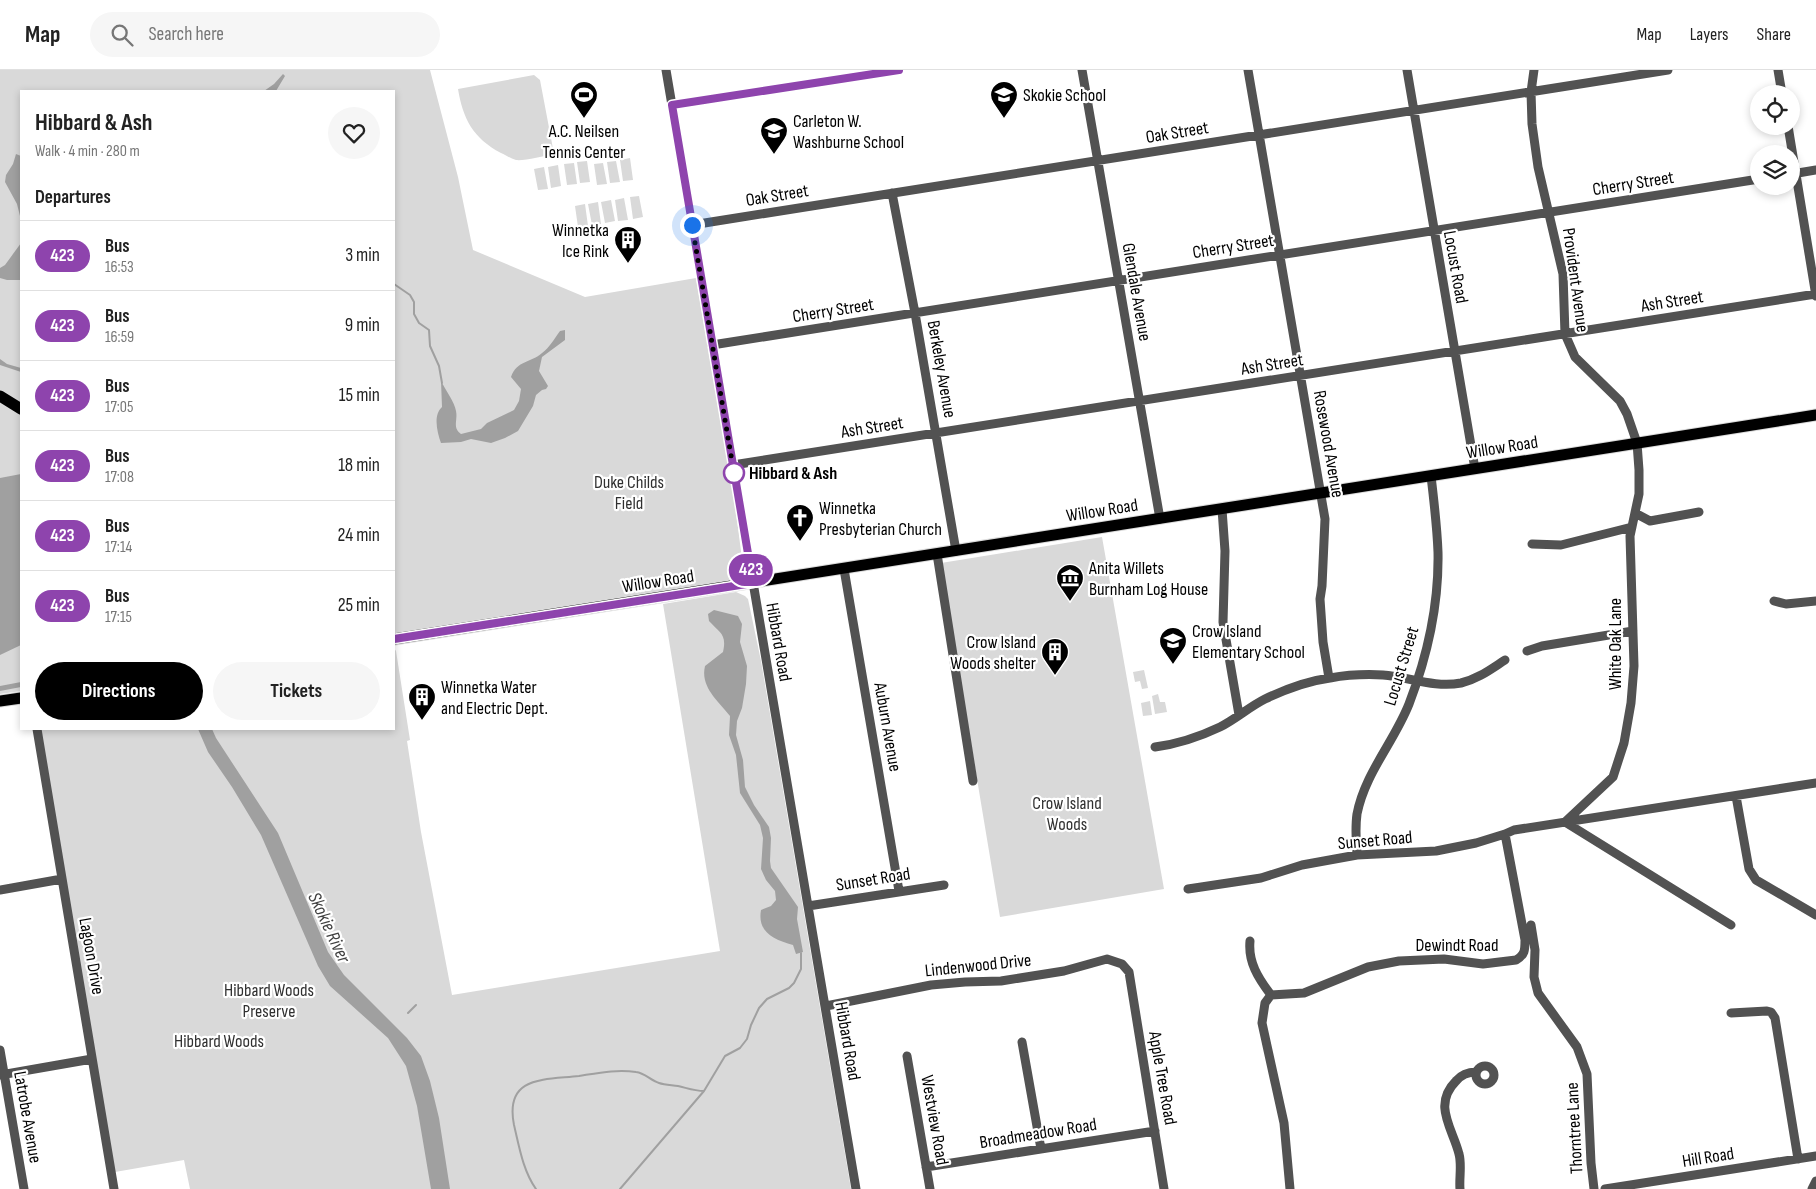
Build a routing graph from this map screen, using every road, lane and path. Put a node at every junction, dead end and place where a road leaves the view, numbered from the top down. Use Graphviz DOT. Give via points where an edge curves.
graph roads {
  1 [pos="666,70"];
  2 [pos="898,70"];
  3 [pos="1082,70"];
  4 [pos="1248,70"];
  5 [pos="1407,70"];
  6 [pos="1534,70"];
  7 [pos="1668,70"];
  8 [pos="1778,70"];
  9 [pos="1780,85"];
  10 [pos="1531,92"];
  11 [pos="672,105"];
  12 [pos="1413,110"];
  13 [pos="1259,135"];
  14 [pos="1098,161"];
  15 [pos="1816,170"];
  16 [pos="1800,173"];
  17 [pos="1750,180"];
  18 [pos="892,193"];
  19 [pos="1797,195"];
  20 [pos="1550,212"];
  21 [pos="692,225"];
  22 [pos="1434,231"];
  23 [pos="1280,255"];
  24 [pos="1119,281"];
  25 [pos="1816,295"];
  26 [pos="916,313"];
  27 [pos="1565,334"];
  28 [pos="712,345"];
  29 [pos="1455,352"];
  30 [pos="1300,376"];
  31 [pos="0,396"];
  32 [pos="1140,402"];
  33 [pos="20,408"];
  34 [pos="1816,415"];
  35 [pos="937,433"];
  36 [pos="1637,443"];
  37 [pos="733,465"];
  38 [pos="1475,469"];
  39 [pos="1430,476"];
  40 [pos="1321,494"];
  41 [pos="1222,509"];
  42 [pos="1699,512"];
  43 [pos="1635,513"];
  44 [pos="1160,519"];
  45 [pos="1632,527"];
  46 [pos="1532,544"];
  47 [pos="956,551"];
  48 [pos="936,554"];
  49 [pos="844,569"];
  50 [pos="753,583"];
  51 [pos="1774,601"];
  52 [pos="1816,601"];
  53 [pos="1633,631"];
  54 [pos="395,639"];
  55 [pos="1527,651"];
  56 [pos="1505,660"];
  57 [pos="1329,678"];
  58 [pos="1417,680"];
  59 [pos="20,698"];
  60 [pos="0,701"];
  61 [pos="1239,715"];
  62 [pos="37,730"];
  63 [pos="1155,748"];
  64 [pos="973,781"];
  65 [pos="1816,783"];
  66 [pos="1736,796"];
  67 [pos="1565,822"];
  68 [pos="1505,834"];
  69 [pos="1357,855"];
  70 [pos="62,879"];
  71 [pos="944,884"];
  72 [pos="1188,889"];
  73 [pos="0,890"];
  74 [pos="899,891"];
  75 [pos="808,906"];
  76 [pos="1816,914"];
  77 [pos="1531,925"];
  78 [pos="1731,925"];
  79 [pos="1250,941"];
  80 [pos="1128,972"];
  81 [pos="1271,995"];
  82 [pos="826,1006"];
  83 [pos="1731,1013"];
  84 [pos="1022,1042"];
  85 [pos="0,1050"];
  86 [pos="907,1056"];
  87 [pos="92,1059"];
  88 [pos="1476,1072"];
  89 [pos="2,1075"];
  90 [pos="1155,1131"];
  91 [pos="1041,1149"];
  92 [pos="1816,1156"];
  93 [pos="1798,1159"];
  94 [pos="926,1167"];
  95 [pos="1816,1181"];
  96 [pos="24,1189"];
  97 [pos="114,1189"];
  98 [pos="856,1189"];
  99 [pos="930,1189"];
  100 [pos="1164,1189"];
  101 [pos="1290,1189"];
  102 [pos="1460,1189"];
  103 [pos="1594,1189"];
  104 [pos="1605,1189"];
  105 [pos="1812,1189"];
  1 -- 11 [label="street, Hibbard Road"];
  2 -- 11 [label="street"];
  3 -- 14 [label="street, Glendale Avenue"];
  4 -- 13 [label="street, Rosewood Avenue"];
  5 -- 12 [label="street, Locust Road"];
  6 -- 10 [label="street, Provident Avenue"];
  7 -- 10 [label="street, Oak Street"];
  8 -- 9 [label="street"];
  10 -- 12 [label="street, Oak Street"];
  10 -- 20 [label="street, Provident Avenue" via="1538,167"];
  11 -- 21 [label="street, Hibbard Road"];
  12 -- 13 [label="street, Oak Street"];
  12 -- 22 [label="street, Locust Road"];
  13 -- 14 [label="street, Oak Street"];
  13 -- 23 [label="street, Rosewood Avenue"];
  14 -- 18 [label="street, Oak Street"];
  14 -- 24 [label="street, Glendale Avenue"];
  15 -- 16 [label="street"];
  17 -- 20 [label="street, Cherry Street"];
  18 -- 21 [label="street, Oak Street"];
  18 -- 26 [label="street, Berkeley Avenue"];
  19 -- 25 [label="street"];
  20 -- 22 [label="street, Cherry Street"];
  20 -- 27 [label="street, Provident Avenue" via="1563,274"];
  21 -- 28 [label="street, Hibbard Road"];
  22 -- 23 [label="street, Cherry Street"];
  22 -- 29 [label="street, Locust Road"];
  23 -- 24 [label="street, Cherry Street"];
  23 -- 30 [label="street, Rosewood Avenue"];
  24 -- 26 [label="street, Cherry Street"];
  24 -- 32 [label="street, Glendale Avenue"];
  25 -- 27 [label="street, Ash Street"];
  26 -- 28 [label="street, Cherry Street"];
  26 -- 35 [label="street, Berkeley Avenue"];
  27 -- 29 [label="street, Ash Street"];
  27 -- 36 [label="street, Provident Avenue" via="1576,357 1620,401 1628,414"];
  28 -- 37 [label="street, Hibbard Road"];
  29 -- 30 [label="street, Ash Street"];
  29 -- 38 [label="street, Locust Road"];
  30 -- 32 [label="street, Ash Street"];
  30 -- 40 [label="street, Rosewood Avenue"];
  31 -- 33 [label="main road"];
  32 -- 35 [label="street, Ash Street"];
  32 -- 44 [label="street, Glendale Avenue"];
  34 -- 36 [label="main road, Willow Road"];
  35 -- 37 [label="street, Ash Street"];
  35 -- 47 [label="street, Berkeley Avenue"];
  36 -- 38 [label="main road, Willow Road"];
  36 -- 43 [label="street, White Oak Lane" via="1639,494"];
  37 -- 50 [label="street, Hibbard Road"];
  38 -- 39 [label="main road, Willow Road"];
  39 -- 40 [label="main road, Willow Road"];
  39 -- 58 [label="street, Locust Street" via="1438,574 1432,620"];
  40 -- 41 [label="main road, Willow Road"];
  40 -- 57 [label="street, Rosewood Avenue" via="1324,519 1320,618"];
  41 -- 44 [label="main road, Willow Road"];
  41 -- 61 [label="street" via="1225,551 1223,622"];
  42 -- 43 [label="street" via="1650,520"];
  43 -- 45 [label="street, White Oak Lane"];
  44 -- 47 [label="main road, Willow Road"];
  45 -- 46 [label="street" via="1561,545"];
  45 -- 53 [label="street, White Oak Lane"];
  47 -- 48 [label="main road, Willow Road"];
  48 -- 49 [label="main road, Willow Road"];
  48 -- 64 [label="street"];
  49 -- 50 [label="main road, Willow Road"];
  49 -- 74 [label="street, Auburn Avenue"];
  50 -- 54 [label="main road, Willow Road"];
  50 -- 75 [label="street, Hibbard Road"];
  51 -- 52 [label="street" via="1786,604"];
  53 -- 55 [label="street"];
  53 -- 67 [label="street, White Oak Lane" via="1631,703 1624,743 1613,777"];
  56 -- 58 [label="street" via="1482,675 1462,682 1438,684"];
  57 -- 58 [label="street" via="1367,675"];
  57 -- 61 [label="street" via="1276,694"];
  58 -- 69 [label="street, Locust Street" via="1402,720 1364,791 1356,826"];
  59 -- 60 [label="main road"];
  61 -- 63 [label="street" via="1194,738"];
  62 -- 70 [label="street, Lagoon Drive"];
  65 -- 66 [label="street, Sunset Road"];
  66 -- 67 [label="street, Sunset Road"];
  66 -- 76 [label="street" via="1751,874"];
  67 -- 68 [label="street, Sunset Road"];
  67 -- 78 [label="street"];
  68 -- 69 [label="street, Sunset Road" via="1436,851"];
  68 -- 81 [label="street, Dewindt Road" via="1526,940 1520,957 1509,962 1483,964 1444,959 1398,961 1368,967 1304,993"];
  69 -- 72 [label="street, Sunset Road" via="1302,865 1261,878"];
  70 -- 73 [label="street"];
  70 -- 87 [label="street, Lagoon Drive"];
  71 -- 74 [label="street, Sunset Road"];
  74 -- 75 [label="street, Sunset Road"];
  75 -- 82 [label="street, Hibbard Road"];
  77 -- 103 [label="street, Thorntree Lane" via="1538,993 1577,1047 1587,1074"];
  79 -- 81 [label="street" via="1251,962"];
  80 -- 82 [label="street, Lindenwood Drive" via="1122,964 1107,960 1064,971 1001,981 931,985"];
  80 -- 90 [label="street, Apple Tree Road"];
  81 -- 101 [label="street" via="1265,1004 1262,1023 1284,1122"];
  82 -- 98 [label="street, Hibbard Road"];
  83 -- 93 [label="street" via="1767,1011 1775,1018"];
  84 -- 91 [label="street"];
  85 -- 89 [label="street, Latrobe Avenue"];
  86 -- 94 [label="street, Westview Road"];
  87 -- 89 [label="street"];
  87 -- 97 [label="street, Lagoon Drive"];
  88 -- 102 [label="street" via="1467,1073 1457,1080 1449,1090 1445,1107 1460,1156"];
  89 -- 96 [label="street, Latrobe Avenue"];
  90 -- 91 [label="street, Broadmeadow Road"];
  90 -- 100 [label="street, Apple Tree Road"];
  91 -- 94 [label="street, Broadmeadow Road"];
  92 -- 93 [label="street, Hill Road"];
  93 -- 104 [label="street, Hill Road"];
  94 -- 99 [label="street, Westview Road"];
  95 -- 105 [label="street"];
}
